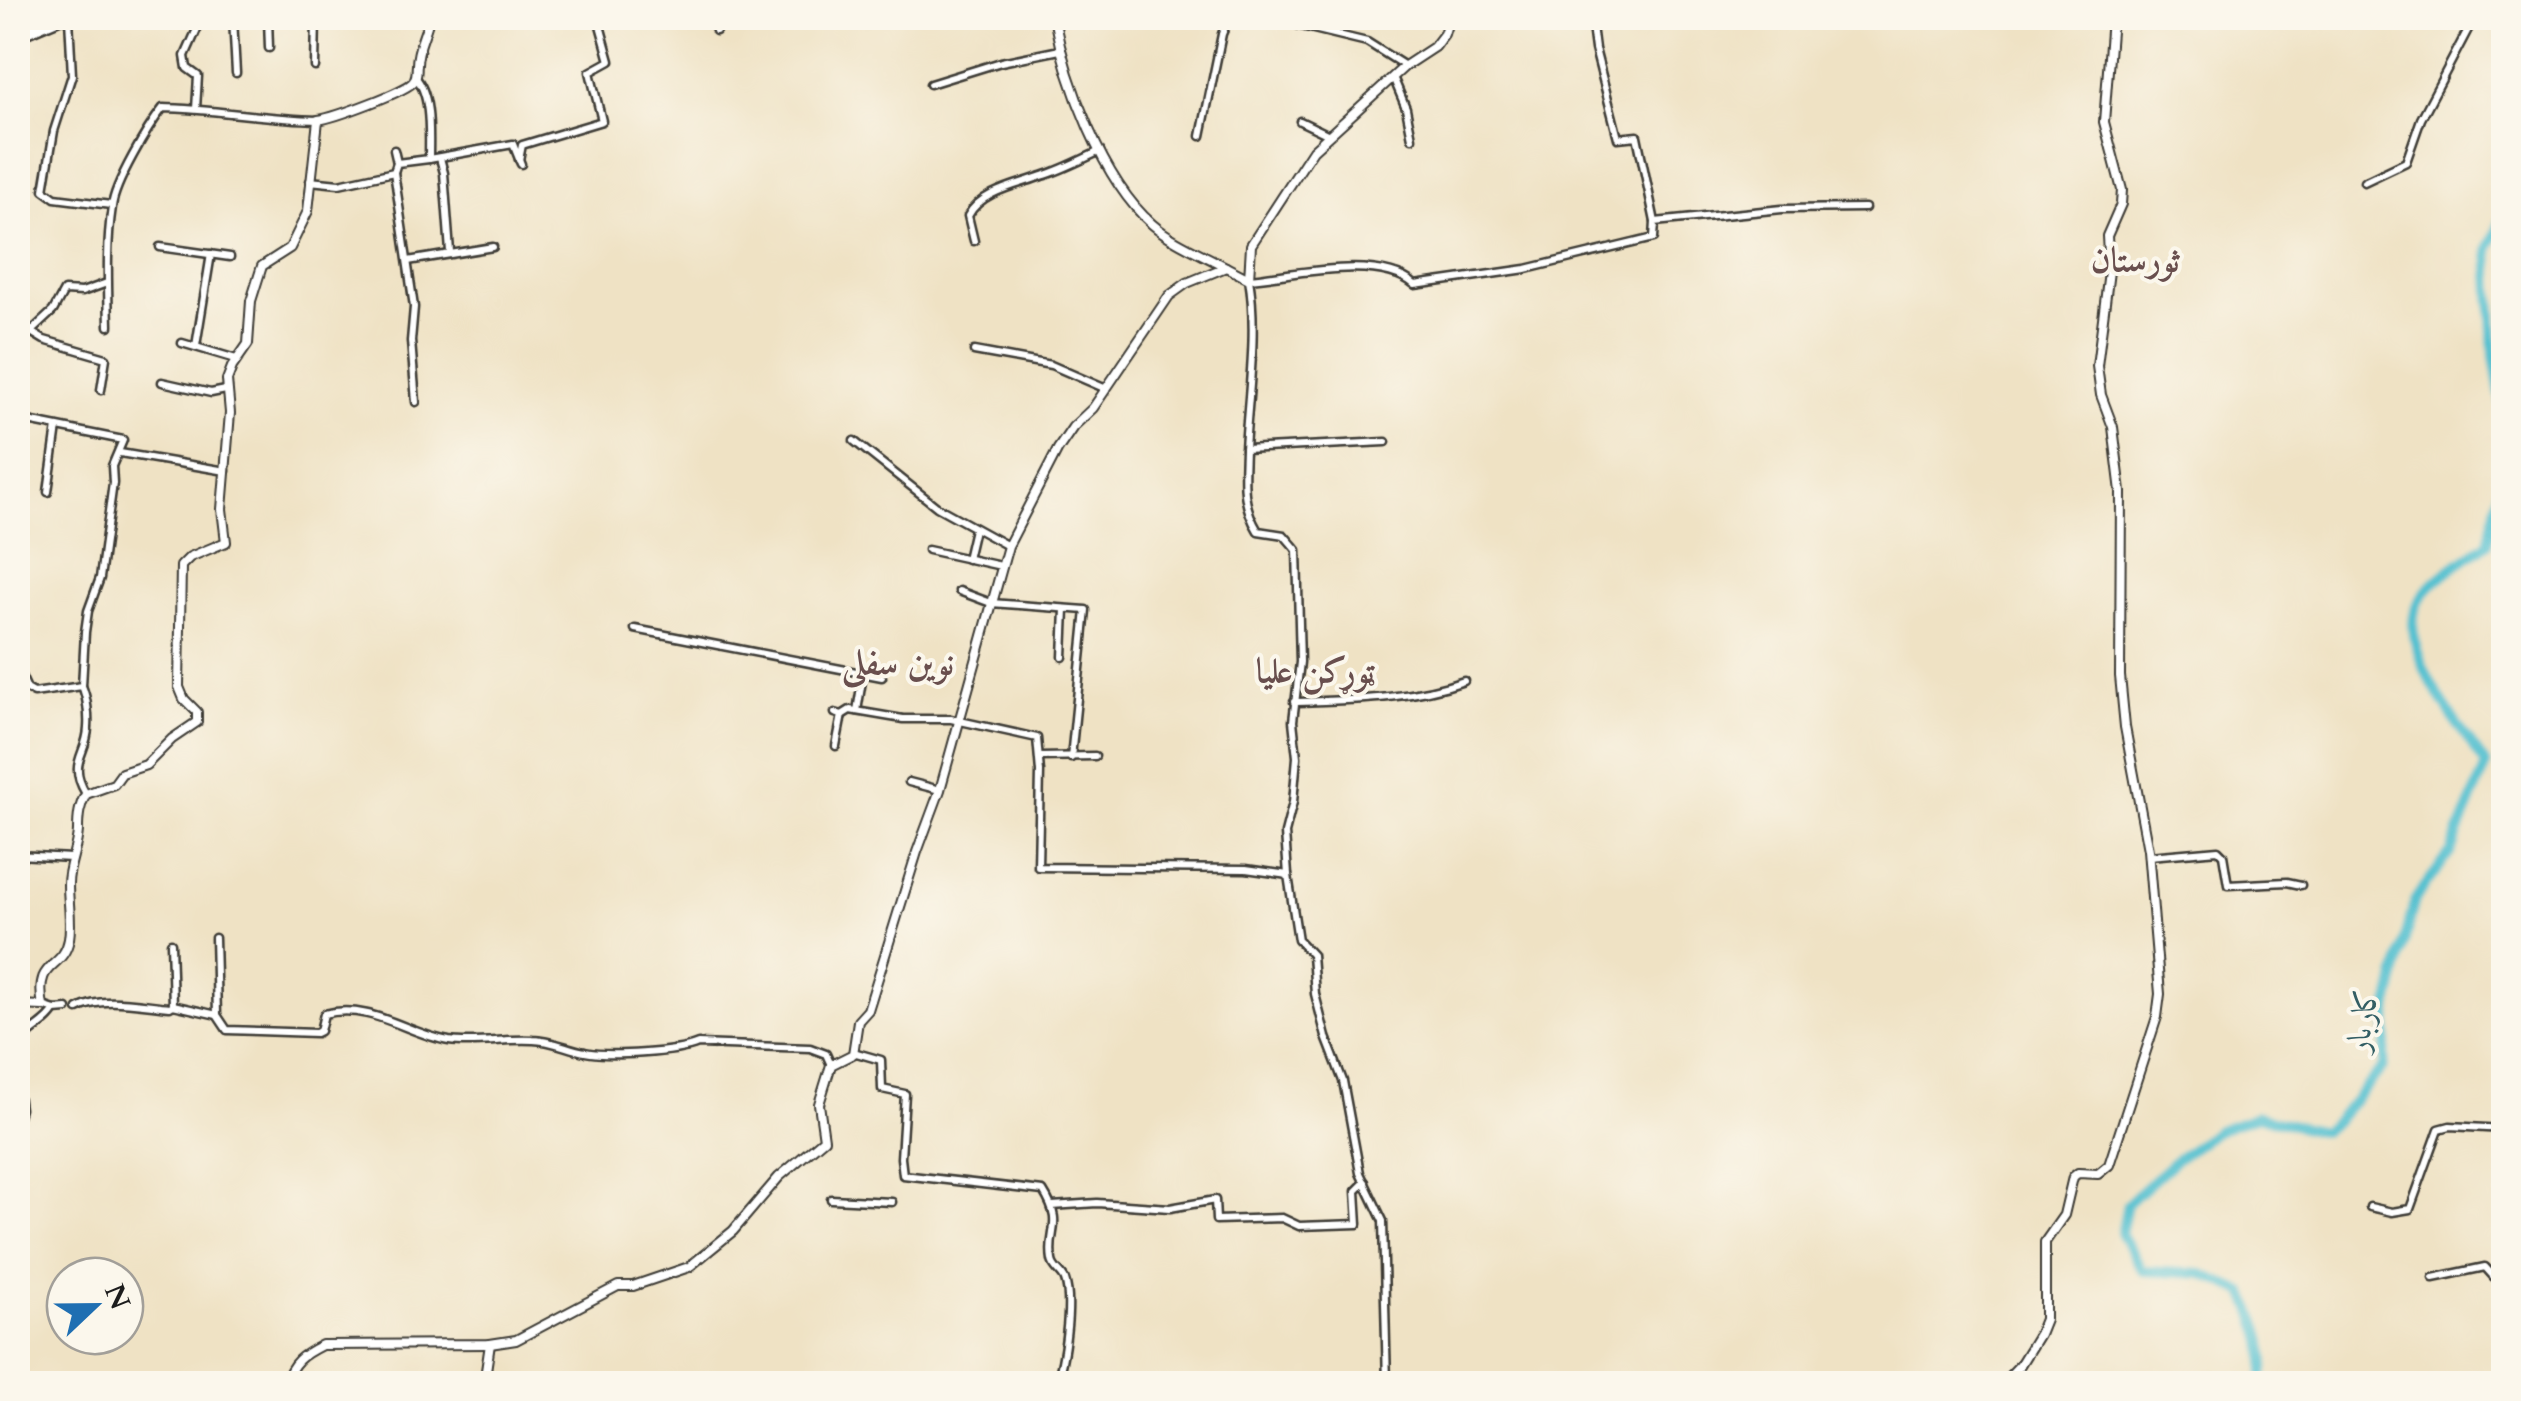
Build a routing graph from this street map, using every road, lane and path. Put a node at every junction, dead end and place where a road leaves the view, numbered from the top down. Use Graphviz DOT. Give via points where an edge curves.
graph roads {
  1 [pos="32,18"];
  2 [pos="58,18"];
  3 [pos="69,18"];
  4 [pos="202,18"];
  5 [pos="233,18"];
  6 [pos="268,18"];
  7 [pos="316,18"];
  8 [pos="429,18"];
  9 [pos="598,18"];
  10 [pos="712,18"];
  11 [pos="1054,18"];
  12 [pos="1229,18"];
  13 [pos="1268,18"];
  14 [pos="1449,18"];
  15 [pos="1592,18"];
  16 [pos="2112,18"];
  17 [pos="2474,18"];
  18 [pos="18,24"];
  19 [pos="716,31"];
  20 [pos="18,36"];
  21 [pos="270,48"];
  22 [pos="1060,50"];
  23 [pos="1405,66"];
  24 [pos="315,67"];
  25 [pos="236,72"];
  26 [pos="1393,77"];
  27 [pos="415,78"];
  28 [pos="930,84"];
  29 [pos="196,109"];
  30 [pos="318,120"];
  31 [pos="1300,122"];
  32 [pos="1327,134"];
  33 [pos="1201,136"];
  34 [pos="1412,138"];
  35 [pos="394,150"];
  36 [pos="1100,151"];
  37 [pos="440,158"];
  38 [pos="428,159"];
  39 [pos="397,163"];
  40 [pos="394,172"];
  41 [pos="310,181"];
  42 [pos="2364,182"];
  43 [pos="112,205"];
  44 [pos="1865,208"];
  45 [pos="1654,222"];
  46 [pos="974,241"];
  47 [pos="160,246"];
  48 [pos="493,248"];
  49 [pos="450,252"];
  50 [pos="211,254"];
  51 [pos="230,257"];
  52 [pos="408,261"];
  53 [pos="1226,267"];
  54 [pos="1249,279"];
  55 [pos="107,283"];
  56 [pos="109,326"];
  57 [pos="31,332"];
  58 [pos="21,337"];
  59 [pos="182,343"];
  60 [pos="196,346"];
  61 [pos="974,350"];
  62 [pos="236,360"];
  63 [pos="18,365"];
  64 [pos="162,382"];
  65 [pos="1104,388"];
  66 [pos="101,390"];
  67 [pos="226,390"];
  68 [pos="416,402"];
  69 [pos="18,419"];
  70 [pos="58,427"];
  71 [pos="854,441"];
  72 [pos="1386,442"];
  73 [pos="1245,449"];
  74 [pos="120,452"];
  75 [pos="226,471"];
  76 [pos="48,492"];
  77 [pos="974,529"];
  78 [pos="1008,546"];
  79 [pos="928,550"];
  80 [pos="967,560"];
  81 [pos="1001,566"];
  82 [pos="959,591"];
  83 [pos="991,602"];
  84 [pos="1065,609"];
  85 [pos="635,629"];
  86 [pos="1063,657"];
  87 [pos="18,669"];
  88 [pos="863,675"];
  89 [pos="882,677"];
  90 [pos="1464,681"];
  91 [pos="82,686"];
  92 [pos="1294,702"];
  93 [pos="856,711"];
  94 [pos="956,723"];
  95 [pos="836,746"];
  96 [pos="1095,756"];
  97 [pos="1040,757"];
  98 [pos="1071,758"];
  99 [pos="908,782"];
  100 [pos="940,790"];
  101 [pos="86,794"];
  102 [pos="18,855"];
  103 [pos="2149,856"];
  104 [pos="71,858"];
  105 [pos="1288,875"];
  106 [pos="2302,885"];
  107 [pos="215,938"];
  108 [pos="170,943"];
  109 [pos="175,978"];
  110 [pos="173,1004"];
  111 [pos="18,1005"];
  112 [pos="43,1006"];
  113 [pos="66,1009"];
  114 [pos="55,1010"];
  115 [pos="78,1010"];
  116 [pos="216,1016"];
  117 [pos="853,1052"];
  118 [pos="18,1058"];
  119 [pos="831,1064"];
  120 [pos="18,1092"];
  121 [pos="18,1116"];
  122 [pos="2504,1129"];
  123 [pos="1364,1182"];
  124 [pos="831,1200"];
  125 [pos="892,1202"];
  126 [pos="1052,1206"];
  127 [pos="2370,1207"];
  128 [pos="2503,1276"];
  129 [pos="2432,1278"];
  130 [pos="2504,1290"];
  131 [pos="490,1344"];
  132 [pos="285,1384"];
  133 [pos="484,1384"];
  134 [pos="1056,1384"];
  135 [pos="1387,1384"];
  136 [pos="2002,1384"];
  1 -- 18 [label="highway"];
  2 -- 20 [label="highway"];
  3 -- 43 [label="street" via="72,74 44,190 55,198"];
  4 -- 29 [label="street" via="185,56 186,68 198,76"];
  5 -- 25 [label="street"];
  6 -- 21 [label="street"];
  7 -- 24 [label="street"];
  8 -- 27 [label="street"];
  9 -- 37 [label="street" via="610,61 590,72 602,121 522,145 520,162 513,144"];
  10 -- 19 [label="street"];
  11 -- 22 [label="street"];
  12 -- 33 [label="street"];
  13 -- 23 [label="street" via="1367,42"];
  14 -- 23 [label="street" via="1434,47"];
  15 -- 45 [label="street" via="1618,138 1638,136"];
  16 -- 103 [label="street" via="2104,122 2122,190 2107,236 2097,366 2121,492 2120,676"];
  17 -- 42 [label="street" via="2406,162"];
  22 -- 28 [label="street"];
  22 -- 36 [label="street"];
  23 -- 26 [label="street"];
  26 -- 32 [label="street"];
  26 -- 34 [label="street"];
  27 -- 30 [label="street" via="407,89"];
  27 -- 38 [label="street" via="422,84"];
  29 -- 30 [label="street"];
  29 -- 43 [label="street" via="163,108"];
  30 -- 41 [label="street"];
  31 -- 32 [label="street"];
  32 -- 54 [label="street" via="1251,245"];
  35 -- 39 [label="street"];
  36 -- 46 [label="street" via="975,204 968,216"];
  36 -- 53 [label="street" via="1125,196 1154,226"];
  37 -- 38 [label="street"];
  37 -- 49 [label="street"];
  38 -- 39 [label="street"];
  39 -- 40 [label="street"];
  40 -- 41 [label="street" via="339,184"];
  40 -- 52 [label="street"];
  41 -- 62 [label="street" via="308,211 290,248 262,266 248,344"];
  43 -- 55 [label="street"];
  44 -- 45 [label="street" via="1782,208"];
  45 -- 54 [label="street" via="1654,238 1473,278 1416,285 1405,276 1334,266"];
  47 -- 50 [label="street"];
  48 -- 49 [label="street"];
  49 -- 52 [label="street"];
  50 -- 51 [label="street"];
  50 -- 60 [label="street"];
  52 -- 68 [label="street"];
  53 -- 54 [label="street"];
  53 -- 65 [label="street" via="1169,296"];
  54 -- 73 [label="street" via="1254,307"];
  55 -- 56 [label="street"];
  55 -- 57 [label="street" via="64,291"];
  57 -- 58 [label="street"];
  57 -- 66 [label="street" via="106,358"];
  58 -- 63 [label="street"];
  59 -- 60 [label="street"];
  60 -- 62 [label="street"];
  61 -- 65 [label="street" via="1051,365"];
  62 -- 67 [label="street"];
  64 -- 67 [label="street"];
  65 -- 78 [label="street" via="1058,449"];
  67 -- 75 [label="street"];
  69 -- 70 [label="street"];
  70 -- 74 [label="street" via="123,440"];
  70 -- 76 [label="street"];
  71 -- 77 [label="street"];
  72 -- 73 [label="street"];
  73 -- 92 [label="street" via="1242,478 1251,519 1258,531 1284,535 1297,550 1300,662"];
  74 -- 75 [label="street"];
  74 -- 91 [label="street" via="112,466 100,578 88,612"];
  75 -- 101 [label="street" via="226,542 182,566 179,686 197,722 146,765"];
  77 -- 78 [label="street"];
  77 -- 80 [label="street"];
  78 -- 81 [label="street"];
  79 -- 80 [label="street"];
  80 -- 81 [label="street"];
  81 -- 83 [label="street"];
  82 -- 83 [label="street"];
  83 -- 84 [label="street"];
  83 -- 94 [label="street"];
  84 -- 86 [label="street"];
  84 -- 98 [label="street" via="1086,610"];
  85 -- 88 [label="street"];
  87 -- 91 [label="street" via="34,693"];
  88 -- 89 [label="street"];
  88 -- 93 [label="street"];
  90 -- 92 [label="street" via="1356,700"];
  91 -- 101 [label="street" via="88,729 77,773"];
  92 -- 105 [label="street"];
  93 -- 94 [label="street"];
  93 -- 95 [label="street" via="838,714"];
  94 -- 97 [label="street" via="1036,738"];
  94 -- 100 [label="street"];
  96 -- 98 [label="street"];
  97 -- 98 [label="street"];
  97 -- 105 [label="street" via="1038,867"];
  99 -- 100 [label="street"];
  100 -- 117 [label="street" via="868,1010 858,1021"];
  101 -- 104 [label="street"];
  102 -- 104 [label="street"];
  103 -- 106 [label="street" via="2218,850 2228,884"];
  103 -- 136 [label="street" via="2157,1017 2109,1164 2098,1174 2073,1177 2064,1215 2045,1242 2039,1334"];
  104 -- 112 [label="street" via="70,936 64,954 41,977"];
  105 -- 123 [label="street" via="1298,940 1312,955 1315,994 1343,1081"];
  107 -- 116 [label="street"];
  108 -- 110 [label="street"];
  109 -- 110 [label="street"];
  110 -- 115 [label="street" via="86,1004"];
  110 -- 116 [label="street"];
  111 -- 112 [label="street"];
  112 -- 114 [label="street"];
  113 -- 114 [label="street"];
  114 -- 118 [label="street" via="27,1033"];
  116 -- 119 [label="street" via="228,1030 316,1033 327,1012 372,1015 447,1040 534,1040 589,1054 698,1044 810,1048"];
  117 -- 119 [label="street"];
  117 -- 126 [label="street" via="881,1060 882,1089 906,1094 903,1175 1043,1191"];
  119 -- 131 [label="street" via="820,1104 824,1139 779,1176 734,1231 689,1267 618,1286 516,1340"];
  120 -- 121 [label="street"];
  122 -- 127 [label="street" via="2440,1129 2410,1209"];
  123 -- 126 [label="street" via="1356,1191 1358,1224 1216,1220 1215,1200 1170,1208"];
  123 -- 135 [label="street" via="1382,1220"];
  124 -- 125 [label="street"];
  126 -- 134 [label="street" via="1052,1260 1066,1282 1066,1347"];
  128 -- 129 [label="street" via="2485,1267"];
  128 -- 130 [label="street"];
  131 -- 132 [label="street" via="322,1345 300,1357"];
  131 -- 133 [label="street"];
}
